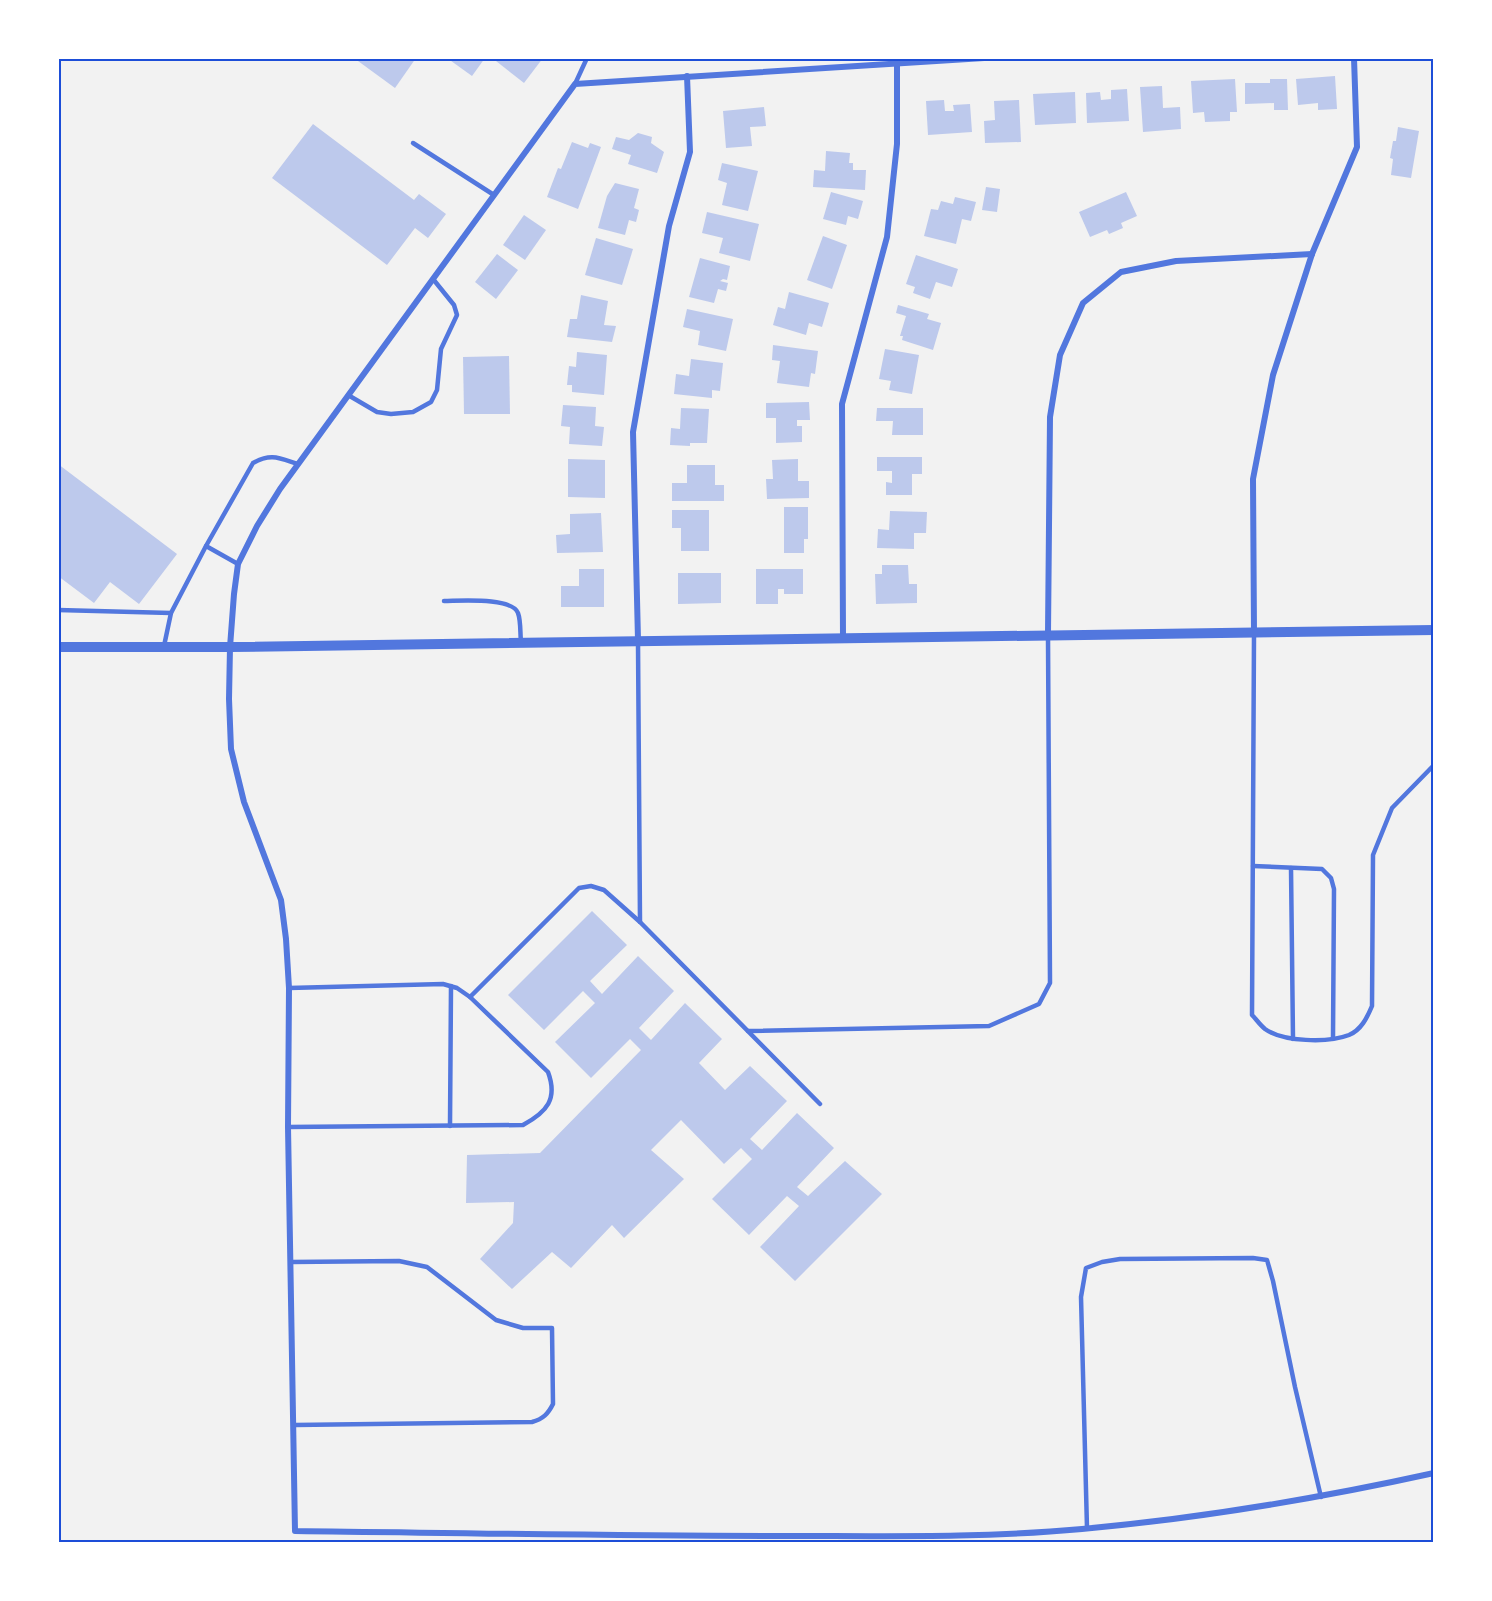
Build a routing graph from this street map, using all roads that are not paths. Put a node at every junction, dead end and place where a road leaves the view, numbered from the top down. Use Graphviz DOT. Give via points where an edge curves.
graph roads {
  1 [pos="587,58"];
  2 [pos="984,58"];
  3 [pos="1354,58"];
  4 [pos="893,62"];
  5 [pos="687,76"];
  6 [pos="575,84"];
  7 [pos="413,143"];
  8 [pos="494,195"];
  9 [pos="1312,254"];
  10 [pos="433,279"];
  11 [pos="348,395"];
  12 [pos="298,464"];
  13 [pos="206,546"];
  14 [pos="238,564"];
  15 [pos="444,601"];
  16 [pos="58,610"];
  17 [pos="171,614"];
  18 [pos="1434,630"];
  19 [pos="1254,632"];
  20 [pos="1048,634"];
  21 [pos="843,637"];
  22 [pos="638,640"];
  23 [pos="521,642"];
  24 [pos="58,647"];
  25 [pos="164,647"];
  26 [pos="230,647"];
  27 [pos="1434,765"];
  28 [pos="1252,867"];
  29 [pos="1291,868"];
  30 [pos="640,922"];
  31 [pos="451,986"];
  32 [pos="289,988"];
  33 [pos="470,997"];
  34 [pos="748,1030"];
  35 [pos="1333,1038"];
  36 [pos="1293,1039"];
  37 [pos="820,1104"];
  38 [pos="450,1126"];
  39 [pos="288,1127"];
  40 [pos="291,1262"];
  41 [pos="295,1425"];
  42 [pos="1434,1473"];
  43 [pos="1322,1497"];
  44 [pos="1087,1528"];
  45 [pos="411,1533"];
  46 [pos="881,1539"];
  47 [pos="411,1542"];
  1 -- 6 [label="lane"];
  2 -- 4 [label="street"];
  3 -- 9 [label="street" via="1357,147"];
  4 -- 5 [label="street"];
  4 -- 21 [label="street" via="897,144 887,237 842,404"];
  5 -- 6 [label="street"];
  5 -- 22 [label="street" via="690,152 669,226 633,432"];
  6 -- 8 [label="street"];
  7 -- 8 [label="lane"];
  8 -- 10 [label="street"];
  9 -- 19 [label="street" via="1273,375 1253,479"];
  9 -- 20 [label="street" via="1176,261 1121,272 1083,303 1060,355 1050,417"];
  10 -- 11 [label="street"];
  10 -- 11 [label="lane" via="454,305 457,315 441,349 437,390 431,402 413,412 391,414 377,412"];
  11 -- 12 [label="street"];
  12 -- 13 [label="lane" via="274,456 253,463"];
  12 -- 14 [label="street" via="256,526"];
  13 -- 14 [label="lane"];
  13 -- 17 [label="lane"];
  14 -- 26 [label="street"];
  15 -- 23 [label="lane" via="512,605 518,612"];
  16 -- 17 [label="lane"];
  17 -- 25 [label="lane"];
  18 -- 19 [label="street"];
  19 -- 20 [label="street"];
  19 -- 28 [label="lane"];
  20 -- 21 [label="street"];
  20 -- 34 [label="lane" via="1050,983 1039,1004 989,1026"];
  21 -- 22 [label="street"];
  22 -- 23 [label="street"];
  22 -- 30 [label="lane"];
  23 -- 26 [label="street"];
  24 -- 25 [label="street"];
  25 -- 26 [label="street"];
  26 -- 32 [label="street" via="231,749 244,802 281,900"];
  27 -- 35 [label="lane" via="1392,808 1373,855 1372,1006 1365,1022 1350,1035"];
  28 -- 29 [label="lane"];
  28 -- 36 [label="lane" via="1252,1015 1265,1029"];
  29 -- 35 [label="lane" via="1322,869 1331,878 1334,889"];
  29 -- 36 [label="lane"];
  30 -- 33 [label="lane" via="604,890 579,888"];
  30 -- 34 [label="lane"];
  31 -- 32 [label="lane"];
  31 -- 33 [label="lane"];
  31 -- 38 [label="lane"];
  32 -- 39 [label="street"];
  33 -- 38 [label="lane" via="548,1072 552,1097 535,1118 523,1125"];
  34 -- 37 [label="lane"];
  35 -- 36 [label="lane"];
  38 -- 39 [label="lane"];
  39 -- 40 [label="street"];
  40 -- 41 [label="street"];
  40 -- 41 [label="lane" via="399,1261 427,1267 495,1320 523,1328 552,1328 553,1404 541,1419"];
  41 -- 45 [label="street" via="295,1532"];
  42 -- 43 [label="street"];
  43 -- 44 [label="street" via="1197,1517"];
  43 -- 44 [label="lane" via="1267,1260 1119,1259 1086,1268 1081,1297"];
  44 -- 46 [label="street"];
  45 -- 46 [label="street"];
  45 -- 47 [label="street"];
}
